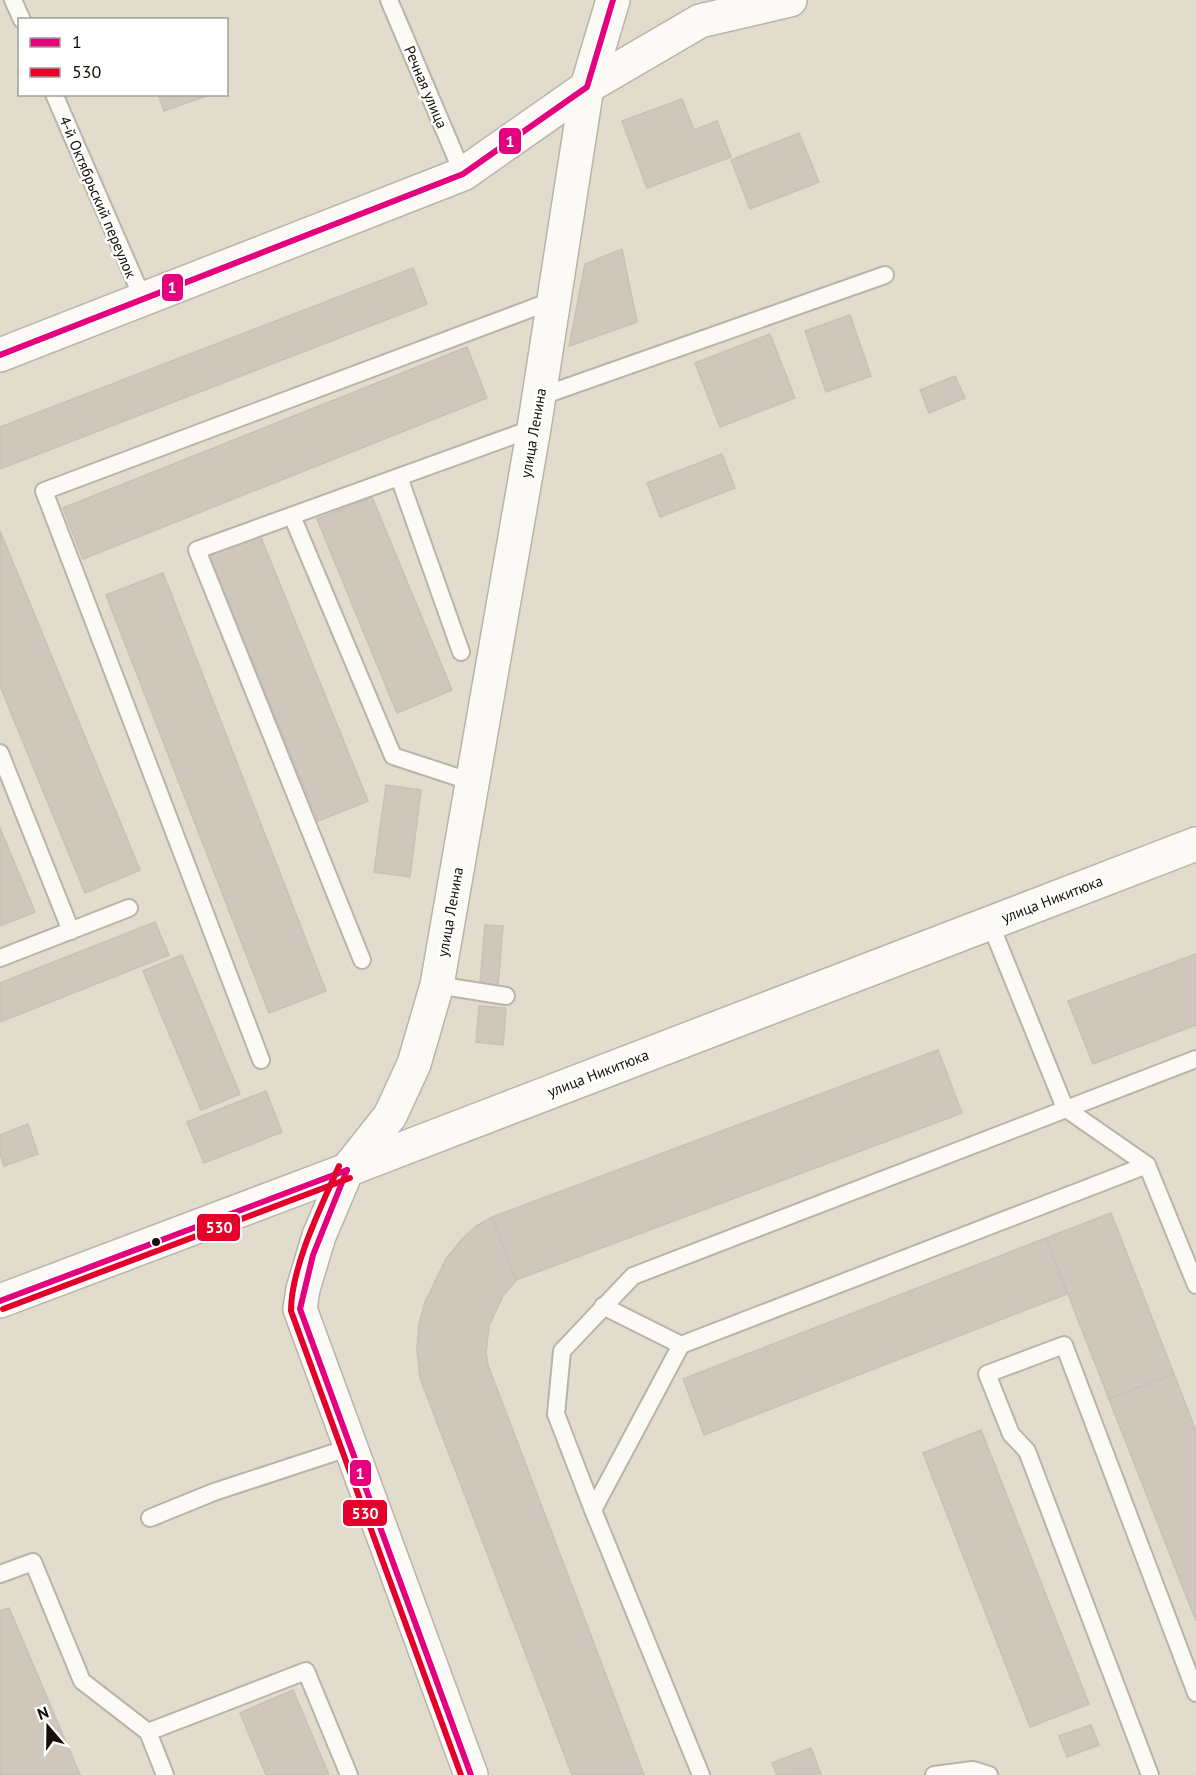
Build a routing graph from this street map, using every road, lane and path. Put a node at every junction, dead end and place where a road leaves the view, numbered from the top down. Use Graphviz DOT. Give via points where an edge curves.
graph roads {
  1 [pos="13,0"];
  2 [pos="389,0"];
  3 [pos="613,0"];
  4 [pos="790,0"];
  5 [pos="21,18"];
  6 [pos="587,87"];
  7 [pos="55,96"];
  8 [pos="463,174"];
  9 [pos="885,275"];
  10 [pos="143,299"];
  11 [pos="554,300"];
  12 [pos="0,355"];
  13 [pos="536,413"];
  14 [pos="399,477"];
  15 [pos="292,516"];
  16 [pos="461,652"];
  17 [pos="0,753"];
  18 [pos="472,782"];
  19 [pos="1196,844"];
  20 [pos="129,908"];
  21 [pos="990,922"];
  22 [pos="71,930"];
  23 [pos="0,958"];
  24 [pos="362,960"];
  25 [pos="437,985"];
  26 [pos="506,996"];
  27 [pos="1196,1059"];
  28 [pos="261,1060"];
  29 [pos="1065,1108"];
  30 [pos="1147,1166"];
  31 [pos="347,1170"];
  32 [pos="1196,1285"];
  33 [pos="0,1301"];
  34 [pos="603,1306"];
  35 [pos="681,1345"];
  36 [pos="351,1447"];
  37 [pos="593,1510"];
  38 [pos="150,1518"];
  39 [pos="0,1574"];
  40 [pos="1196,1693"];
  41 [pos="148,1732"];
  42 [pos="165,1775"];
  43 [pos="349,1775"];
  44 [pos="471,1775"];
  45 [pos="701,1775"];
  46 [pos="934,1775"];
  47 [pos="988,1775"];
  48 [pos="1150,1775"];
  1 -- 5 [label="lane"];
  2 -- 8 [label="lane, Речная улица"];
  3 -- 6 [label="street, улица Ленина"];
  4 -- 6 [label="street" via="699,21"];
  6 -- 8 [label="street"];
  6 -- 11 [label="street, улица Ленина"];
  7 -- 10 [label="lane, 4-й Октябрьский переулок"];
  8 -- 10 [label="street"];
  9 -- 13 [label="lane"];
  10 -- 12 [label="street"];
  11 -- 13 [label="street, улица Ленина"];
  11 -- 28 [label="lane" via="44,491"];
  13 -- 14 [label="lane"];
  13 -- 18 [label="street, улица Ленина"];
  14 -- 15 [label="lane"];
  14 -- 16 [label="lane"];
  15 -- 18 [label="lane" via="393,756"];
  15 -- 24 [label="lane" via="197,550"];
  17 -- 22 [label="lane"];
  18 -- 25 [label="street, улица Ленина"];
  19 -- 21 [label="street, улица Никитюка"];
  20 -- 22 [label="lane"];
  21 -- 29 [label="lane"];
  21 -- 31 [label="street, улица Никитюка"];
  22 -- 23 [label="lane"];
  25 -- 26 [label="lane"];
  25 -- 31 [label="street, улица Ленина" via="414,1064 390,1116"];
  27 -- 29 [label="lane"];
  29 -- 30 [label="lane"];
  29 -- 34 [label="lane" via="633,1276"];
  30 -- 32 [label="lane"];
  30 -- 35 [label="lane"];
  31 -- 33 [label="street, улица Никитюка"];
  31 -- 36 [label="street, улица Ленина" via="319,1236 300,1309"];
  34 -- 35 [label="lane"];
  34 -- 37 [label="lane" via="562,1351 556,1414"];
  35 -- 37 [label="lane"];
  36 -- 38 [label="lane" via="214,1492"];
  36 -- 44 [label="street, улица Ленина"];
  37 -- 45 [label="lane"];
  39 -- 41 [label="lane" via="33,1562 82,1681"];
  40 -- 48 [label="lane" via="1064,1345 987,1374 1011,1434 1027,1451"];
  41 -- 42 [label="lane"];
  41 -- 43 [label="lane" via="306,1671"];
  46 -- 47 [label="lane" via="973,1770"];
}
